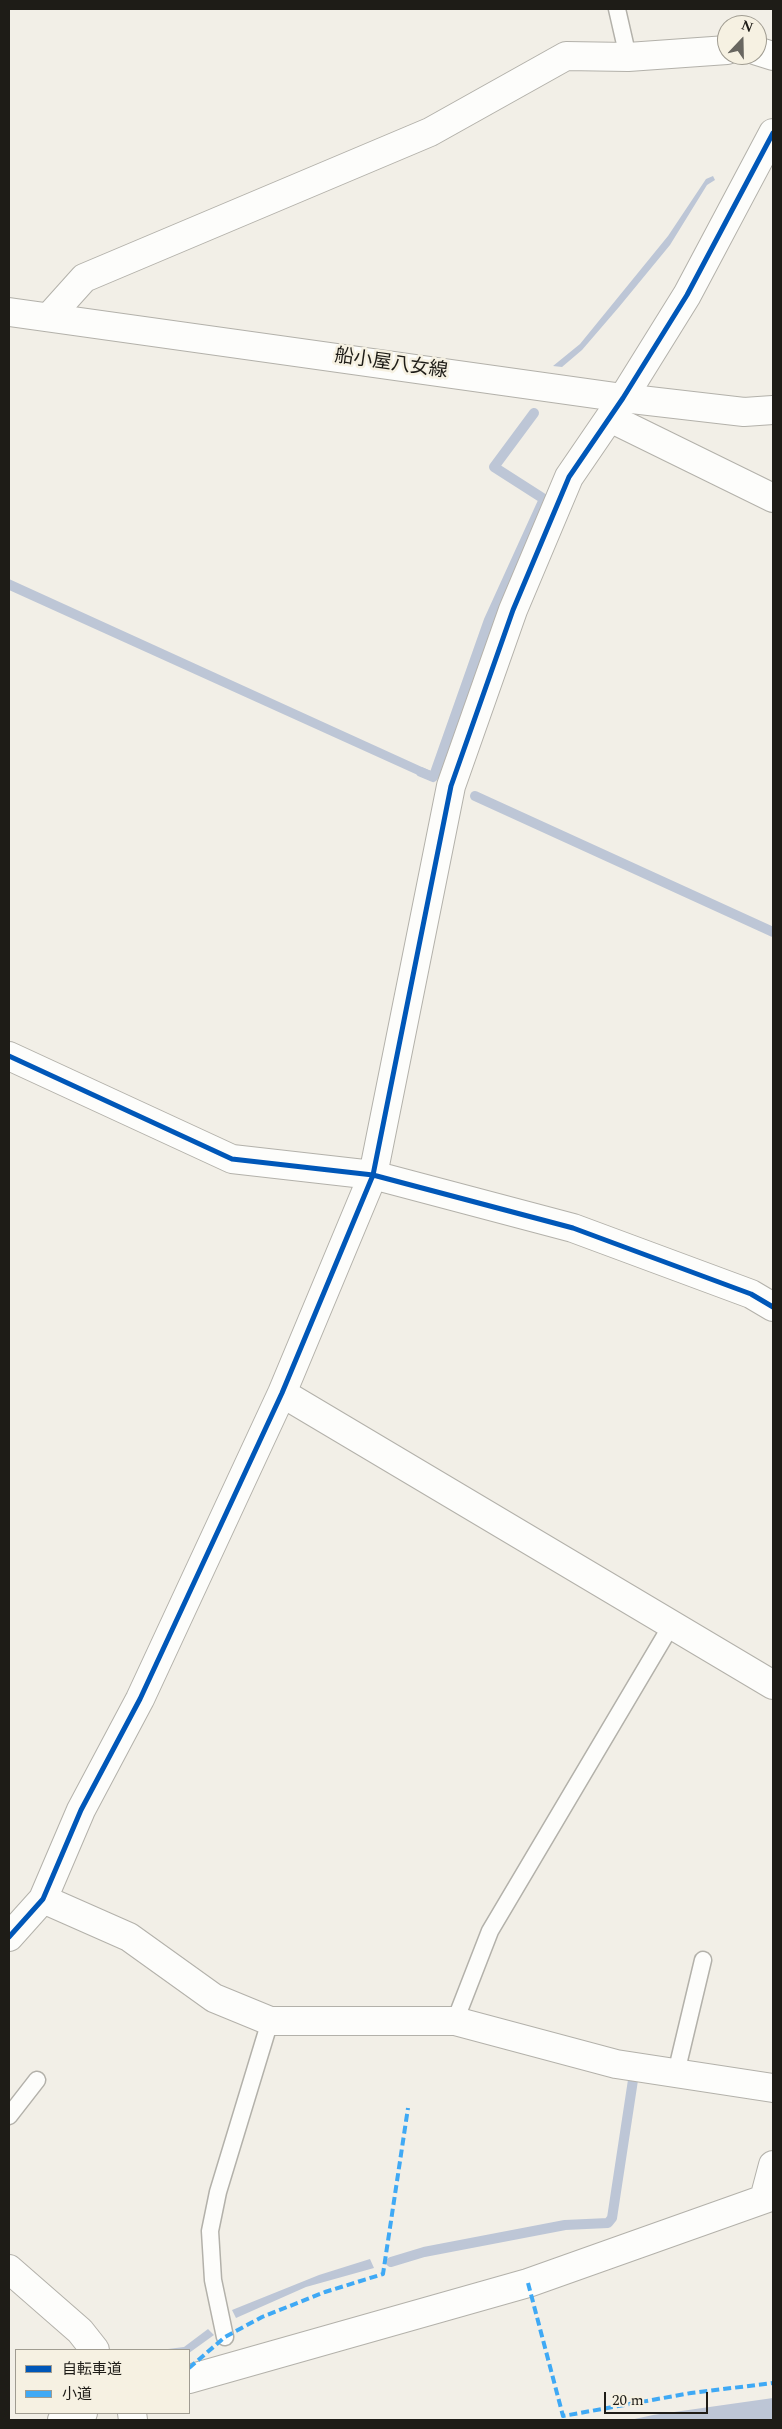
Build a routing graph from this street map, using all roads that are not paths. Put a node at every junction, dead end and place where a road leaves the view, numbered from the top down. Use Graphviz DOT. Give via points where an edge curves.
graph roads {
  1 [pos="616,9"];
  2 [pos="717,51"];
  3 [pos="628,57"];
  4 [pos="773,133"];
  5 [pos="9,312"];
  6 [pos="49,317"];
  7 [pos="616,408"];
  8 [pos="773,410"];
  9 [pos="773,498"];
  10 [pos="9,1056"];
  11 [pos="372,1175"];
  12 [pos="773,1307"];
  13 [pos="282,1393"];
  14 [pos="672,1624"];
  15 [pos="773,1685"];
  16 [pos="43,1899"];
  17 [pos="9,1937"];
  18 [pos="703,1960"];
  19 [pos="270,2021"];
  20 [pos="455,2021"];
  21 [pos="676,2073"];
  22 [pos="37,2080"];
  23 [pos="773,2088"];
  24 [pos="9,2116"];
  25 [pos="773,2165"];
  26 [pos="769,2197"];
  27 [pos="9,2269"];
  28 [pos="225,2338"];
  29 [pos="94,2349"];
  30 [pos="190,2379"];
  31 [pos="80,2414"];
  32 [pos="62,2420"];
  1 -- 3 [label="lane"];
  2 -- 3 [label="street"];
  3 -- 6 [label="street" via="566,56 430,132 84,278"];
  4 -- 7 [label="street" via="687,295"];
  5 -- 6 [label="street, 船小屋八女線"];
  6 -- 7 [label="street, 船小屋八女線"];
  7 -- 8 [label="street, 船小屋八女線"];
  7 -- 9 [label="street"];
  7 -- 11 [label="street" via="569,478 513,610 451,786"];
  10 -- 11 [label="street" via="232,1159"];
  11 -- 12 [label="street" via="573,1228 751,1294"];
  11 -- 13 [label="street"];
  13 -- 14 [label="street"];
  13 -- 16 [label="street" via="140,1699 80,1810"];
  14 -- 15 [label="street"];
  14 -- 20 [label="lane" via="490,1931"];
  16 -- 17 [label="street"];
  16 -- 19 [label="street" via="129,1937 214,1998"];
  18 -- 21 [label="lane"];
  19 -- 20 [label="street"];
  19 -- 28 [label="lane" via="218,2192 210,2231 213,2280"];
  20 -- 21 [label="street" via="616,2064"];
  21 -- 23 [label="street"];
  22 -- 24 [label="lane"];
  25 -- 26 [label="street"];
  26 -- 30 [label="street" via="528,2283"];
  27 -- 29 [label="street" via="80,2331"];
  31 -- 32 [label="street"];
}
